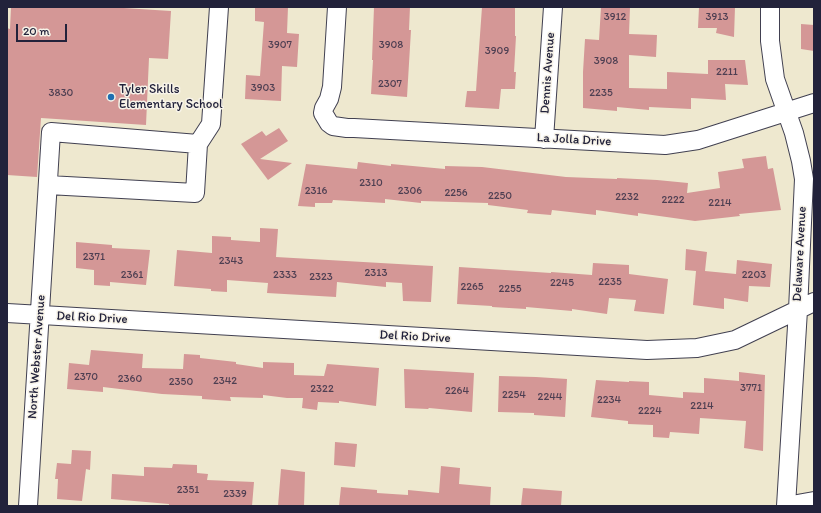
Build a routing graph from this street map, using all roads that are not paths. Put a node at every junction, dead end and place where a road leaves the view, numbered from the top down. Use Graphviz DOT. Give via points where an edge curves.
graph roads {
  1 [pos="219,7"];
  2 [pos="337,7"];
  3 [pos="553,7"];
  4 [pos="770,7"];
  5 [pos="814,102"];
  6 [pos="786,112"];
  7 [pos="544,138"];
  8 [pos="198,144"];
  9 [pos="48,185"];
  10 [pos="814,302"];
  11 [pos="798,310"];
  12 [pos="7,312"];
  13 [pos="40,315"];
  14 [pos="814,501"];
  15 [pos="28,506"];
  16 [pos="786,506"];
  1 -- 8 [label="street" via="211,124"];
  2 -- 7 [label="street, La Jolla Drive" via="332,87 323,113 329,123 347,128"];
  3 -- 7 [label="street, Dennis Avenue"];
  4 -- 6 [label="street, Delaware Avenue" via="770,41 775,79"];
  5 -- 6 [label="street, La Jolla Drive"];
  6 -- 7 [label="street, La Jolla Drive" via="698,140 665,145"];
  6 -- 11 [label="street, Delaware Avenue" via="804,179"];
  8 -- 9 [label="street" via="195,193"];
  8 -- 9 [label="street, North Webster Avenue" via="51,132"];
  9 -- 13 [label="street, North Webster Avenue"];
  10 -- 11 [label="street, Del Rio Drive"];
  11 -- 13 [label="street, Del Rio Drive" via="735,340 697,348 647,350"];
  11 -- 16 [label="street, Delaware Avenue"];
  12 -- 13 [label="street, Del Rio Drive"];
  13 -- 15 [label="street, North Webster Avenue"];
  14 -- 16 [label="street"];
}
